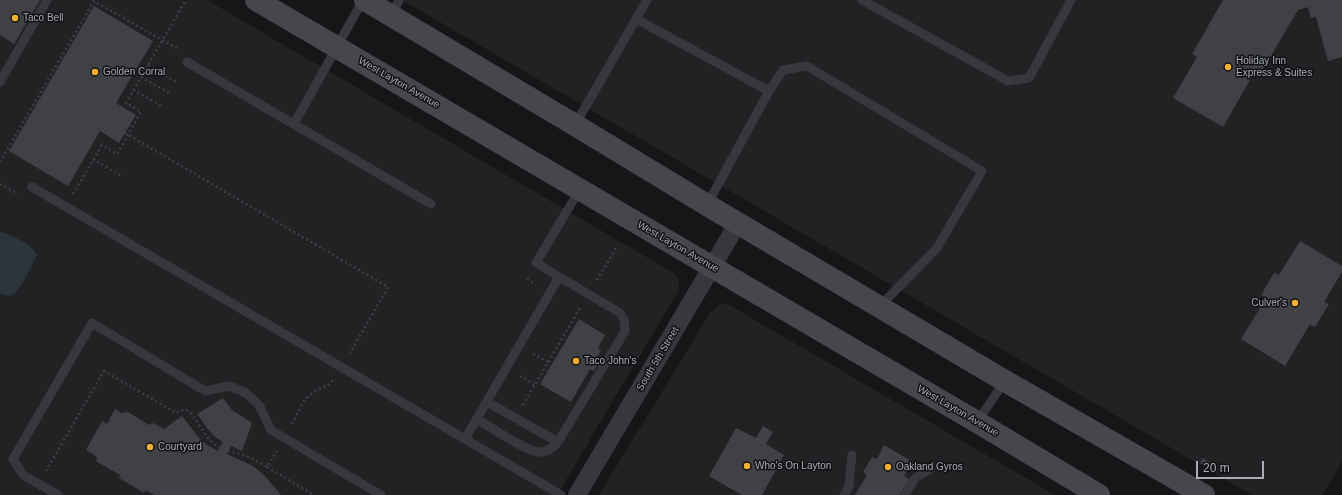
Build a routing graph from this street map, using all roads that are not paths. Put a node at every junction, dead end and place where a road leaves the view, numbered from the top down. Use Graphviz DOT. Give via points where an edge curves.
graph roads {
  1 [pos="47,0"];
  2 [pos="256,0"];
  3 [pos="364,0"];
  4 [pos="647,0"];
  5 [pos="862,0"];
  6 [pos="1071,0"];
  7 [pos="395,8"];
  8 [pos="636,19"];
  9 [pos="337,47"];
  10 [pos="187,62"];
  11 [pos="0,82"];
  12 [pos="769,91"];
  13 [pos="294,124"];
  14 [pos="575,125"];
  15 [pos="32,187"];
  16 [pos="580,190"];
  17 [pos="431,204"];
  18 [pos="707,205"];
  19 [pos="738,223"];
  20 [pos="712,267"];
  21 [pos="559,277"];
  22 [pos="880,306"];
  23 [pos="1005,380"];
  24 [pos="487,402"];
  25 [pos="477,419"];
  26 [pos="977,422"];
  27 [pos="465,439"];
  28 [pos="558,442"];
  29 [pos="852,455"];
  30 [pos="930,469"];
  31 [pos="58,495"];
  32 [pos="381,495"];
  33 [pos="561,495"];
  34 [pos="577,495"];
  35 [pos="844,495"];
  36 [pos="905,495"];
  37 [pos="1099,495"];
  38 [pos="1204,495"];
  1 -- 11 [label="lane"];
  2 -- 9 [label="main road, West Layton Avenue"];
  3 -- 7 [label="main road"];
  3 -- 9 [label="lane"];
  4 -- 8 [label="lane"];
  5 -- 6 [label="lane" via="1008,81 1029,78"];
  7 -- 14 [label="main road"];
  8 -- 12 [label="lane"];
  8 -- 14 [label="lane"];
  9 -- 13 [label="lane"];
  9 -- 16 [label="main road, West Layton Avenue"];
  10 -- 13 [label="lane"];
  12 -- 18 [label="lane"];
  12 -- 22 [label="lane" via="782,70 807,66 982,171 938,248"];
  13 -- 17 [label="lane"];
  14 -- 18 [label="main road"];
  15 -- 27 [label="lane"];
  16 -- 20 [label="main road, West Layton Avenue"];
  16 -- 21 [label="lane" via="536,263"];
  18 -- 19 [label="main road"];
  19 -- 20 [label="street, South 5th Street"];
  19 -- 22 [label="main road"];
  20 -- 26 [label="main road, West Layton Avenue"];
  20 -- 34 [label="street, South 5th Street"];
  21 -- 24 [label="lane"];
  21 -- 28 [label="lane" via="620,313 625,330"];
  22 -- 23 [label="main road"];
  23 -- 26 [label="lane"];
  23 -- 38 [label="main road"];
  24 -- 25 [label="lane"];
  24 -- 28 [label="lane"];
  25 -- 27 [label="lane"];
  25 -- 28 [label="lane" via="529,450 550,450"];
  26 -- 37 [label="main road, West Layton Avenue"];
  27 -- 33 [label="lane"];
  29 -- 35 [label="lane" via="849,486"];
  30 -- 36 [label="lane" via="915,478"];
  31 -- 32 [label="lane" via="23,475 13,459 92,323 205,390 229,386 246,393 260,405 271,430"];
}
